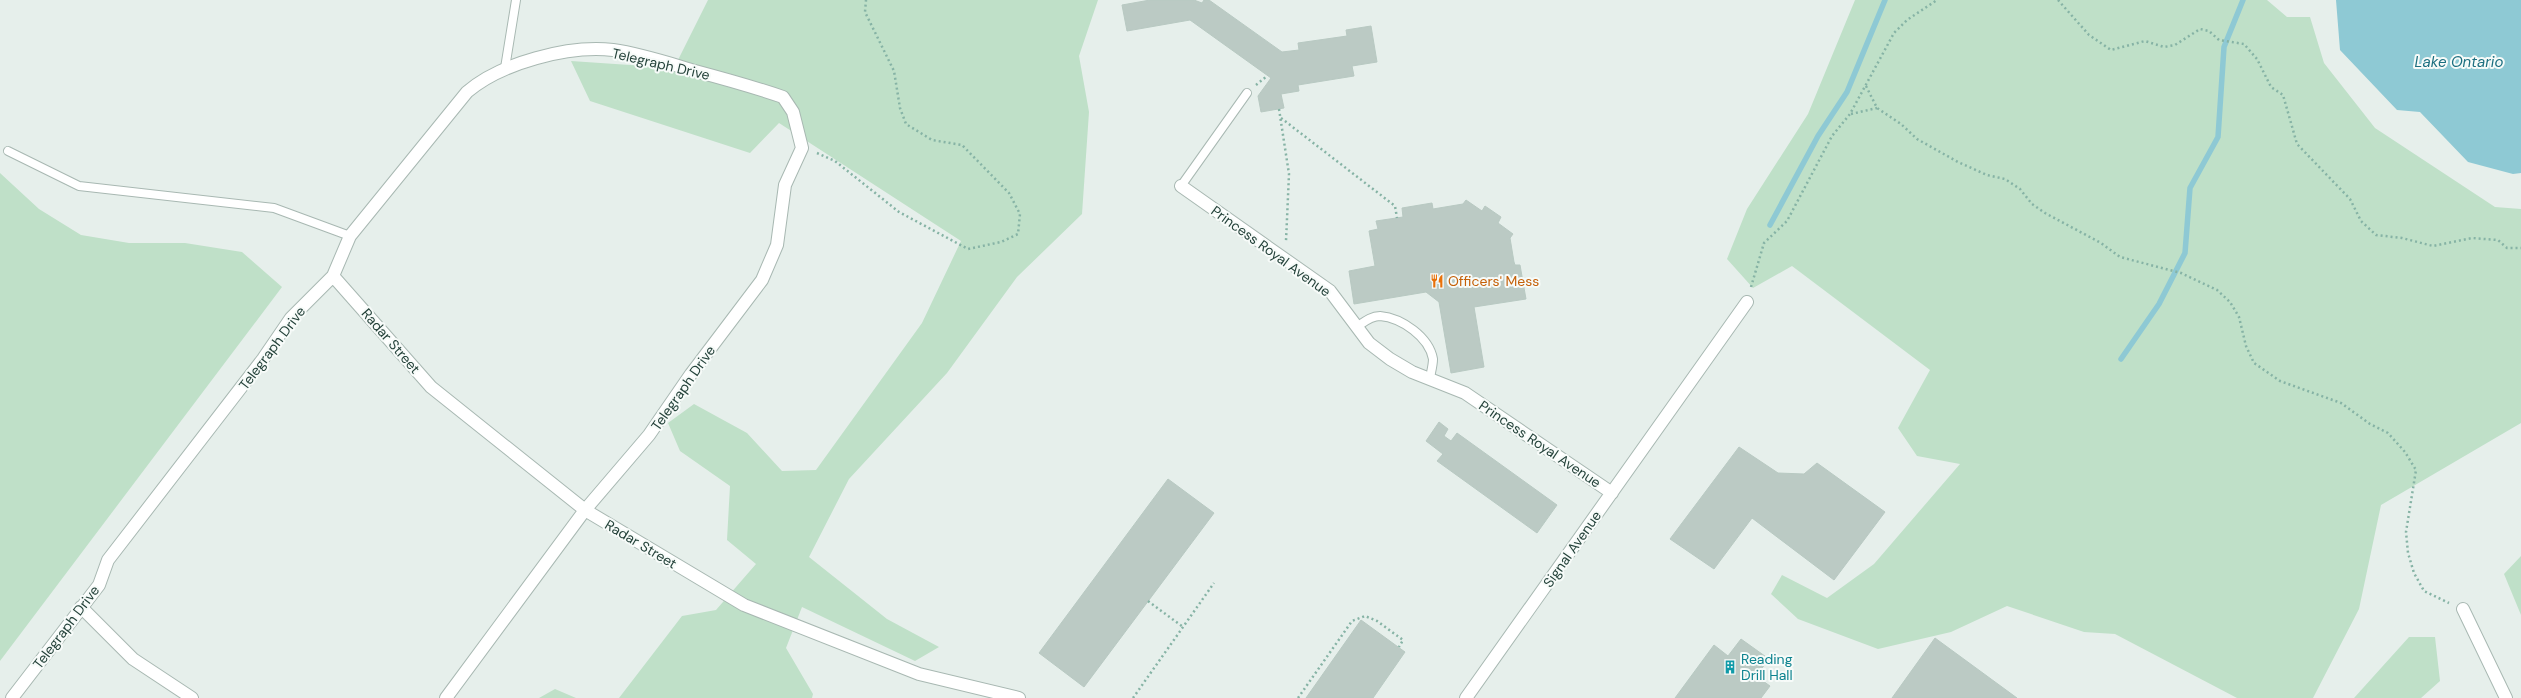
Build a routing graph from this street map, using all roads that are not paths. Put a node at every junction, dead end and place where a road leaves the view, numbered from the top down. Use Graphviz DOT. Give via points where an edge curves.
graph roads {
  1 [pos="516,0"];
  2 [pos="505,68"];
  3 [pos="1247,93"];
  4 [pos="8,151"];
  5 [pos="1181,186"];
  6 [pos="350,236"];
  7 [pos="333,276"];
  8 [pos="1747,302"];
  9 [pos="1358,326"];
  10 [pos="1430,378"];
  11 [pos="1612,493"];
  12 [pos="585,510"];
  13 [pos="81,607"];
  14 [pos="2463,609"];
  15 [pos="12,698"];
  16 [pos="192,698"];
  17 [pos="446,698"];
  18 [pos="1019,698"];
  19 [pos="1466,698"];
  20 [pos="2506,698"];
  1 -- 2 [label="lane"];
  2 -- 6 [label="street, Telegraph Drive" via="482,80 467,92"];
  2 -- 12 [label="street, Telegraph Drive" via="568,52 612,50 654,59 783,97 793,112 802,148 785,185 777,245 762,280 649,435"];
  3 -- 5 [label="lane"];
  4 -- 6 [label="lane" via="79,186 274,208"];
  5 -- 9 [label="street, Princess Royal Avenue" via="1330,291"];
  6 -- 7 [label="street, Telegraph Drive"];
  7 -- 12 [label="street, Radar Street" via="430,387"];
  7 -- 13 [label="street, Telegraph Drive" via="291,318 254,372 108,560 99,585"];
  8 -- 11 [label="street, Signal Avenue"];
  9 -- 10 [label="street, Princess Royal Avenue" via="1369,343 1390,359 1412,372"];
  9 -- 10 [label="lane" via="1370,318 1379,316 1410,328 1430,350 1433,361"];
  10 -- 11 [label="street, Princess Royal Avenue" via="1465,393"];
  11 -- 19 [label="street, Signal Avenue"];
  12 -- 17 [label="street, Telegraph Drive"];
  12 -- 18 [label="street, Radar Street" via="744,605 919,674"];
  13 -- 15 [label="street, Telegraph Drive"];
  13 -- 16 [label="street" via="134,659"];
  14 -- 20 [label="street"];
}
